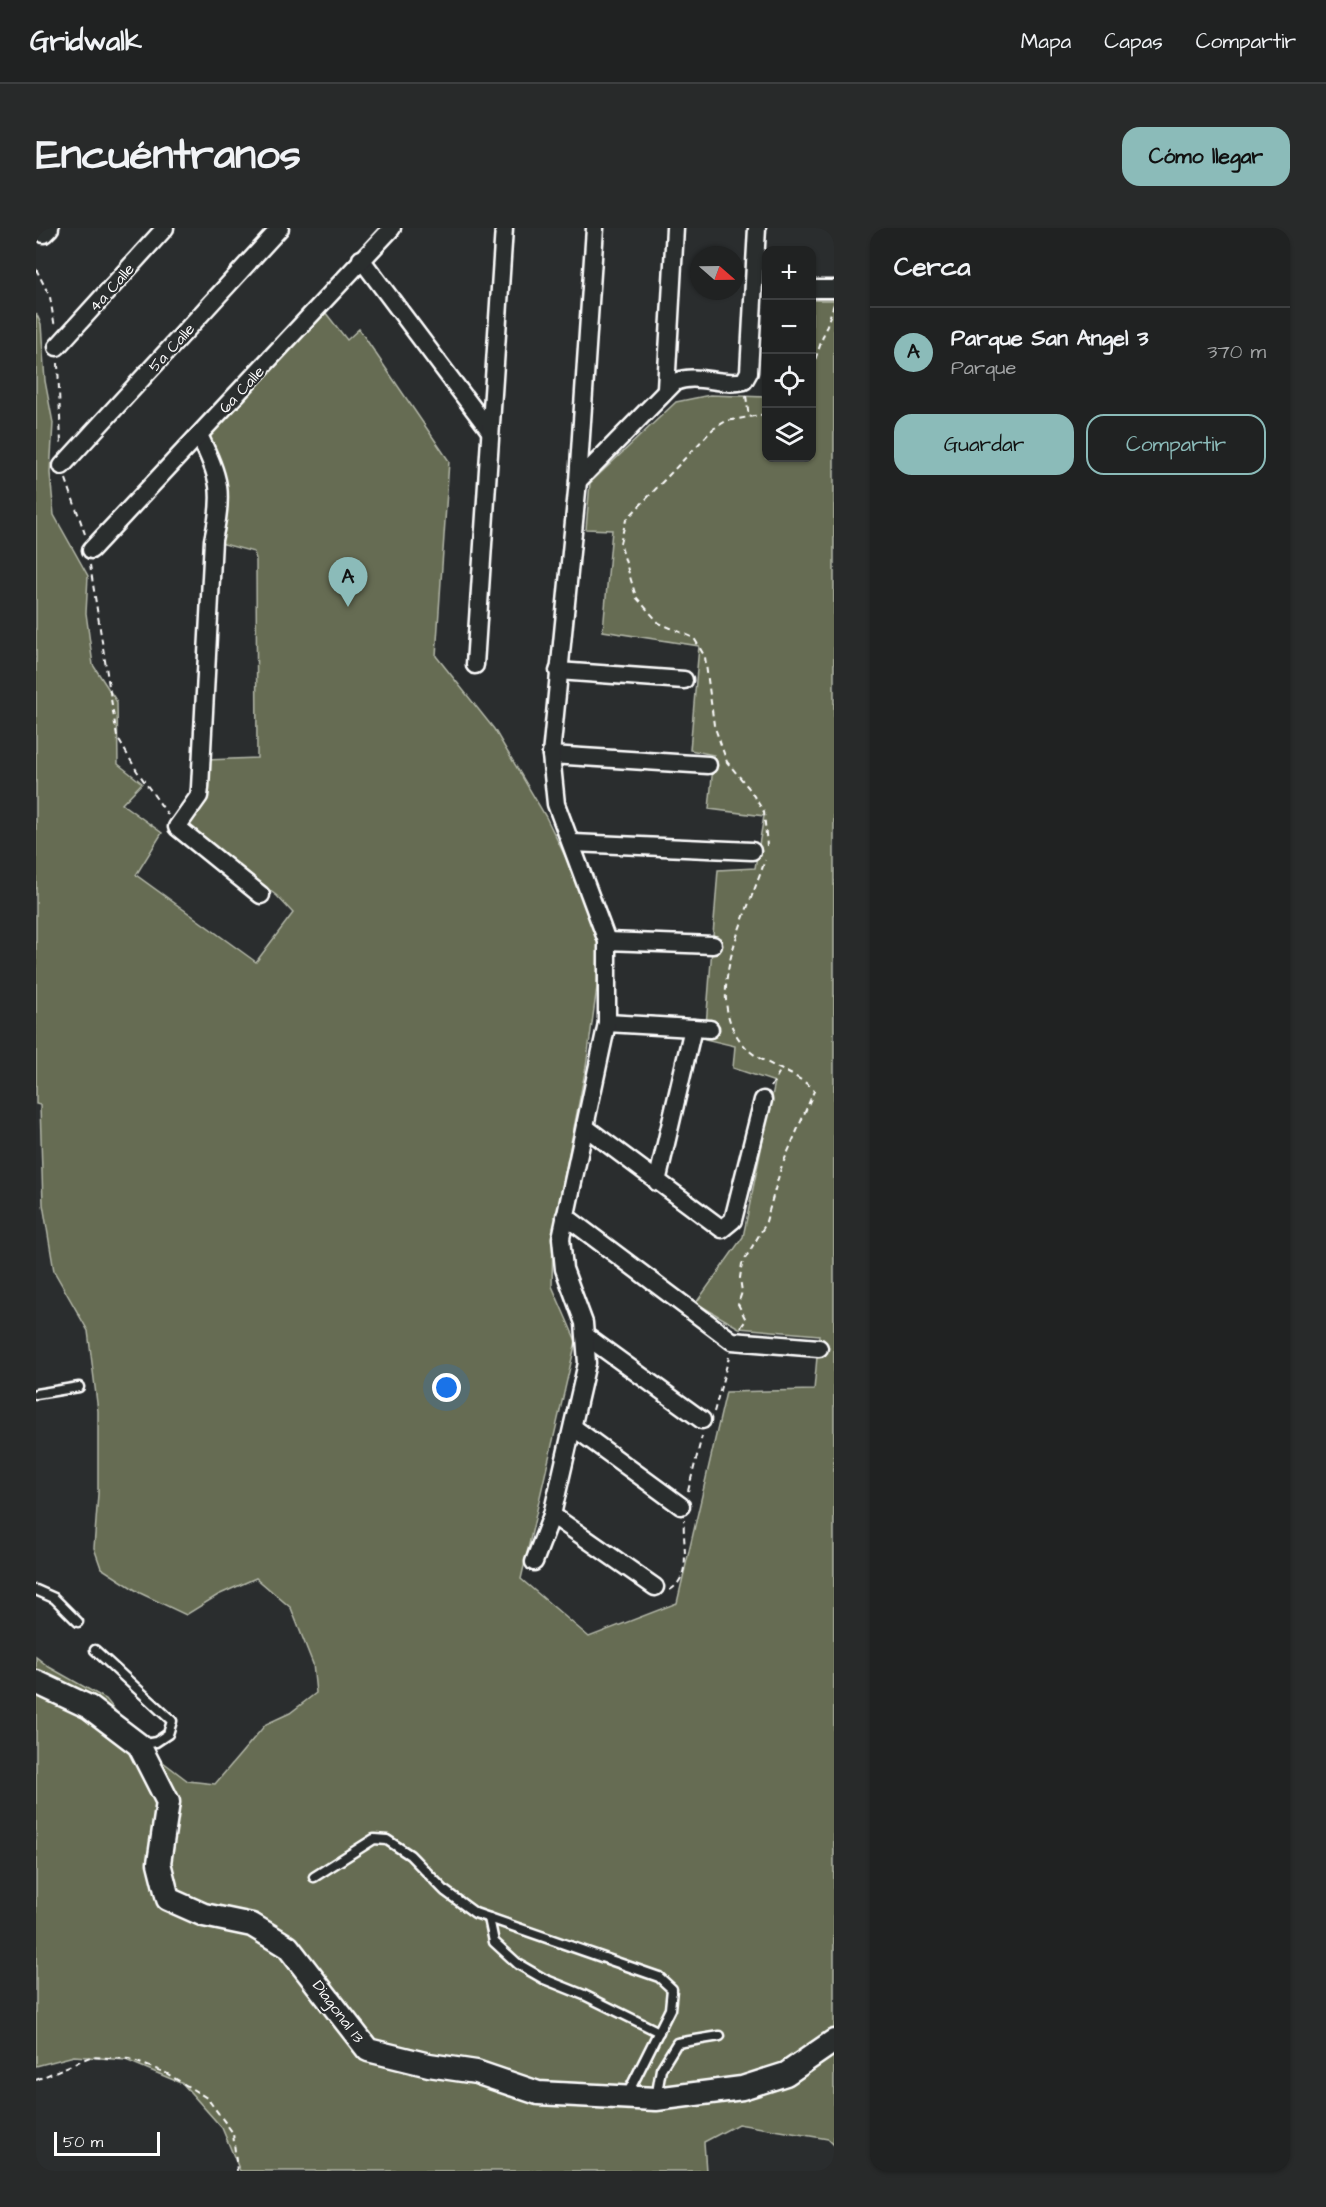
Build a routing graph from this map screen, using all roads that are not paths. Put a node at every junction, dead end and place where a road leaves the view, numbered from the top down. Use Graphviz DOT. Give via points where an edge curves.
graph roads {
  1 [pos="165,228"];
  2 [pos="280,228"];
  3 [pos="392,228"];
  4 [pos="504,228"];
  5 [pos="595,228"];
  6 [pos="675,228"];
  7 [pos="757,228"];
  8 [pos="361,259"];
  9 [pos="761,287"];
  10 [pos="816,289"];
  11 [pos="834,289"];
  12 [pos="57,347"];
  13 [pos="666,389"];
  14 [pos="490,431"];
  15 [pos="199,435"];
  16 [pos="62,466"];
  17 [pos="578,481"];
  18 [pos="91,550"];
  19 [pos="475,665"];
  20 [pos="558,671"];
  21 [pos="684,680"];
  22 [pos="551,755"];
  23 [pos="708,765"];
  24 [pos="573,843"];
  25 [pos="752,851"];
  26 [pos="261,895"];
  27 [pos="607,941"];
  28 [pos="713,945"];
  29 [pos="607,1023"];
  30 [pos="764,1100"];
  31 [pos="585,1127"];
  32 [pos="657,1182"];
  33 [pos="565,1216"];
  34 [pos="586,1336"];
  35 [pos="819,1348"];
  36 [pos="79,1388"];
  37 [pos="36,1394"];
  38 [pos="707,1421"];
  39 [pos="573,1427"];
  40 [pos="684,1507"];
  41 [pos="552,1515"];
  42 [pos="534,1562"];
  43 [pos="655,1587"];
  44 [pos="36,1590"];
  45 [pos="78,1622"];
  46 [pos="95,1650"];
  47 [pos="36,1682"];
  48 [pos="139,1745"];
  49 [pos="314,1877"];
  50 [pos="489,1918"];
  51 [pos="658,2032"];
  52 [pos="720,2036"];
  53 [pos="834,2042"];
  54 [pos="625,2098"];
  55 [pos="656,2099"];
  1 -- 12 [label="street, 4a Calle"];
  2 -- 16 [label="street, 5a Calle"];
  3 -- 8 [label="street, 6a Calle"];
  4 -- 14 [label="street"];
  5 -- 17 [label="street"];
  6 -- 13 [label="street"];
  7 -- 9 [label="street"];
  8 -- 14 [label="street"];
  8 -- 15 [label="street, 6a Calle"];
  9 -- 13 [label="street" via="749,372 744,381 735,384 682,378"];
  10 -- 11 [label="street"];
  13 -- 17 [label="street"];
  14 -- 19 [label="street"];
  15 -- 18 [label="street, 6a Calle"];
  15 -- 26 [label="street" via="219,482 220,505 213,540 200,788 177,827"];
  17 -- 20 [label="street"];
  20 -- 21 [label="street"];
  20 -- 22 [label="street"];
  22 -- 23 [label="street"];
  22 -- 24 [label="street" via="556,804"];
  24 -- 25 [label="street"];
  24 -- 27 [label="street"];
  27 -- 28 [label="street"];
  27 -- 29 [label="street"];
  29 -- 31 [label="street"];
  29 -- 32 [label="street" via="702,1028"];
  30 -- 32 [label="street" via="733,1220 722,1229"];
  31 -- 32 [label="street"];
  31 -- 33 [label="street"];
  33 -- 34 [label="street" via="562,1259"];
  33 -- 35 [label="street" via="732,1341"];
  34 -- 38 [label="street"];
  34 -- 39 [label="street" via="586,1370"];
  36 -- 37 [label="lane"];
  39 -- 40 [label="street"];
  39 -- 41 [label="street"];
  41 -- 42 [label="street"];
  41 -- 43 [label="street"];
  44 -- 45 [label="lane" via="54,1599"];
  46 -- 48 [label="lane" via="172,1721 168,1734 156,1742"];
  47 -- 48 [label="street, Diagonal 13" via="89,1707"];
  48 -- 54 [label="street, Diagonal 13" via="168,1802 159,1863 168,1899 204,1915 252,1924 288,1947 368,2050 476,2072 537,2093"];
  49 -- 50 [label="lane" via="374,1839 387,1840 410,1855 445,1892"];
  50 -- 51 [label="lane" via="494,1942 518,1964"];
  50 -- 51 [label="lane" via="659,1977 672,1989 670,2009"];
  51 -- 54 [label="lane"];
  52 -- 55 [label="lane" via="677,2043 661,2069"];
  53 -- 55 [label="street, Diagonal 13" via="786,2074 742,2088"];
  54 -- 55 [label="street, Diagonal 13"];
}
